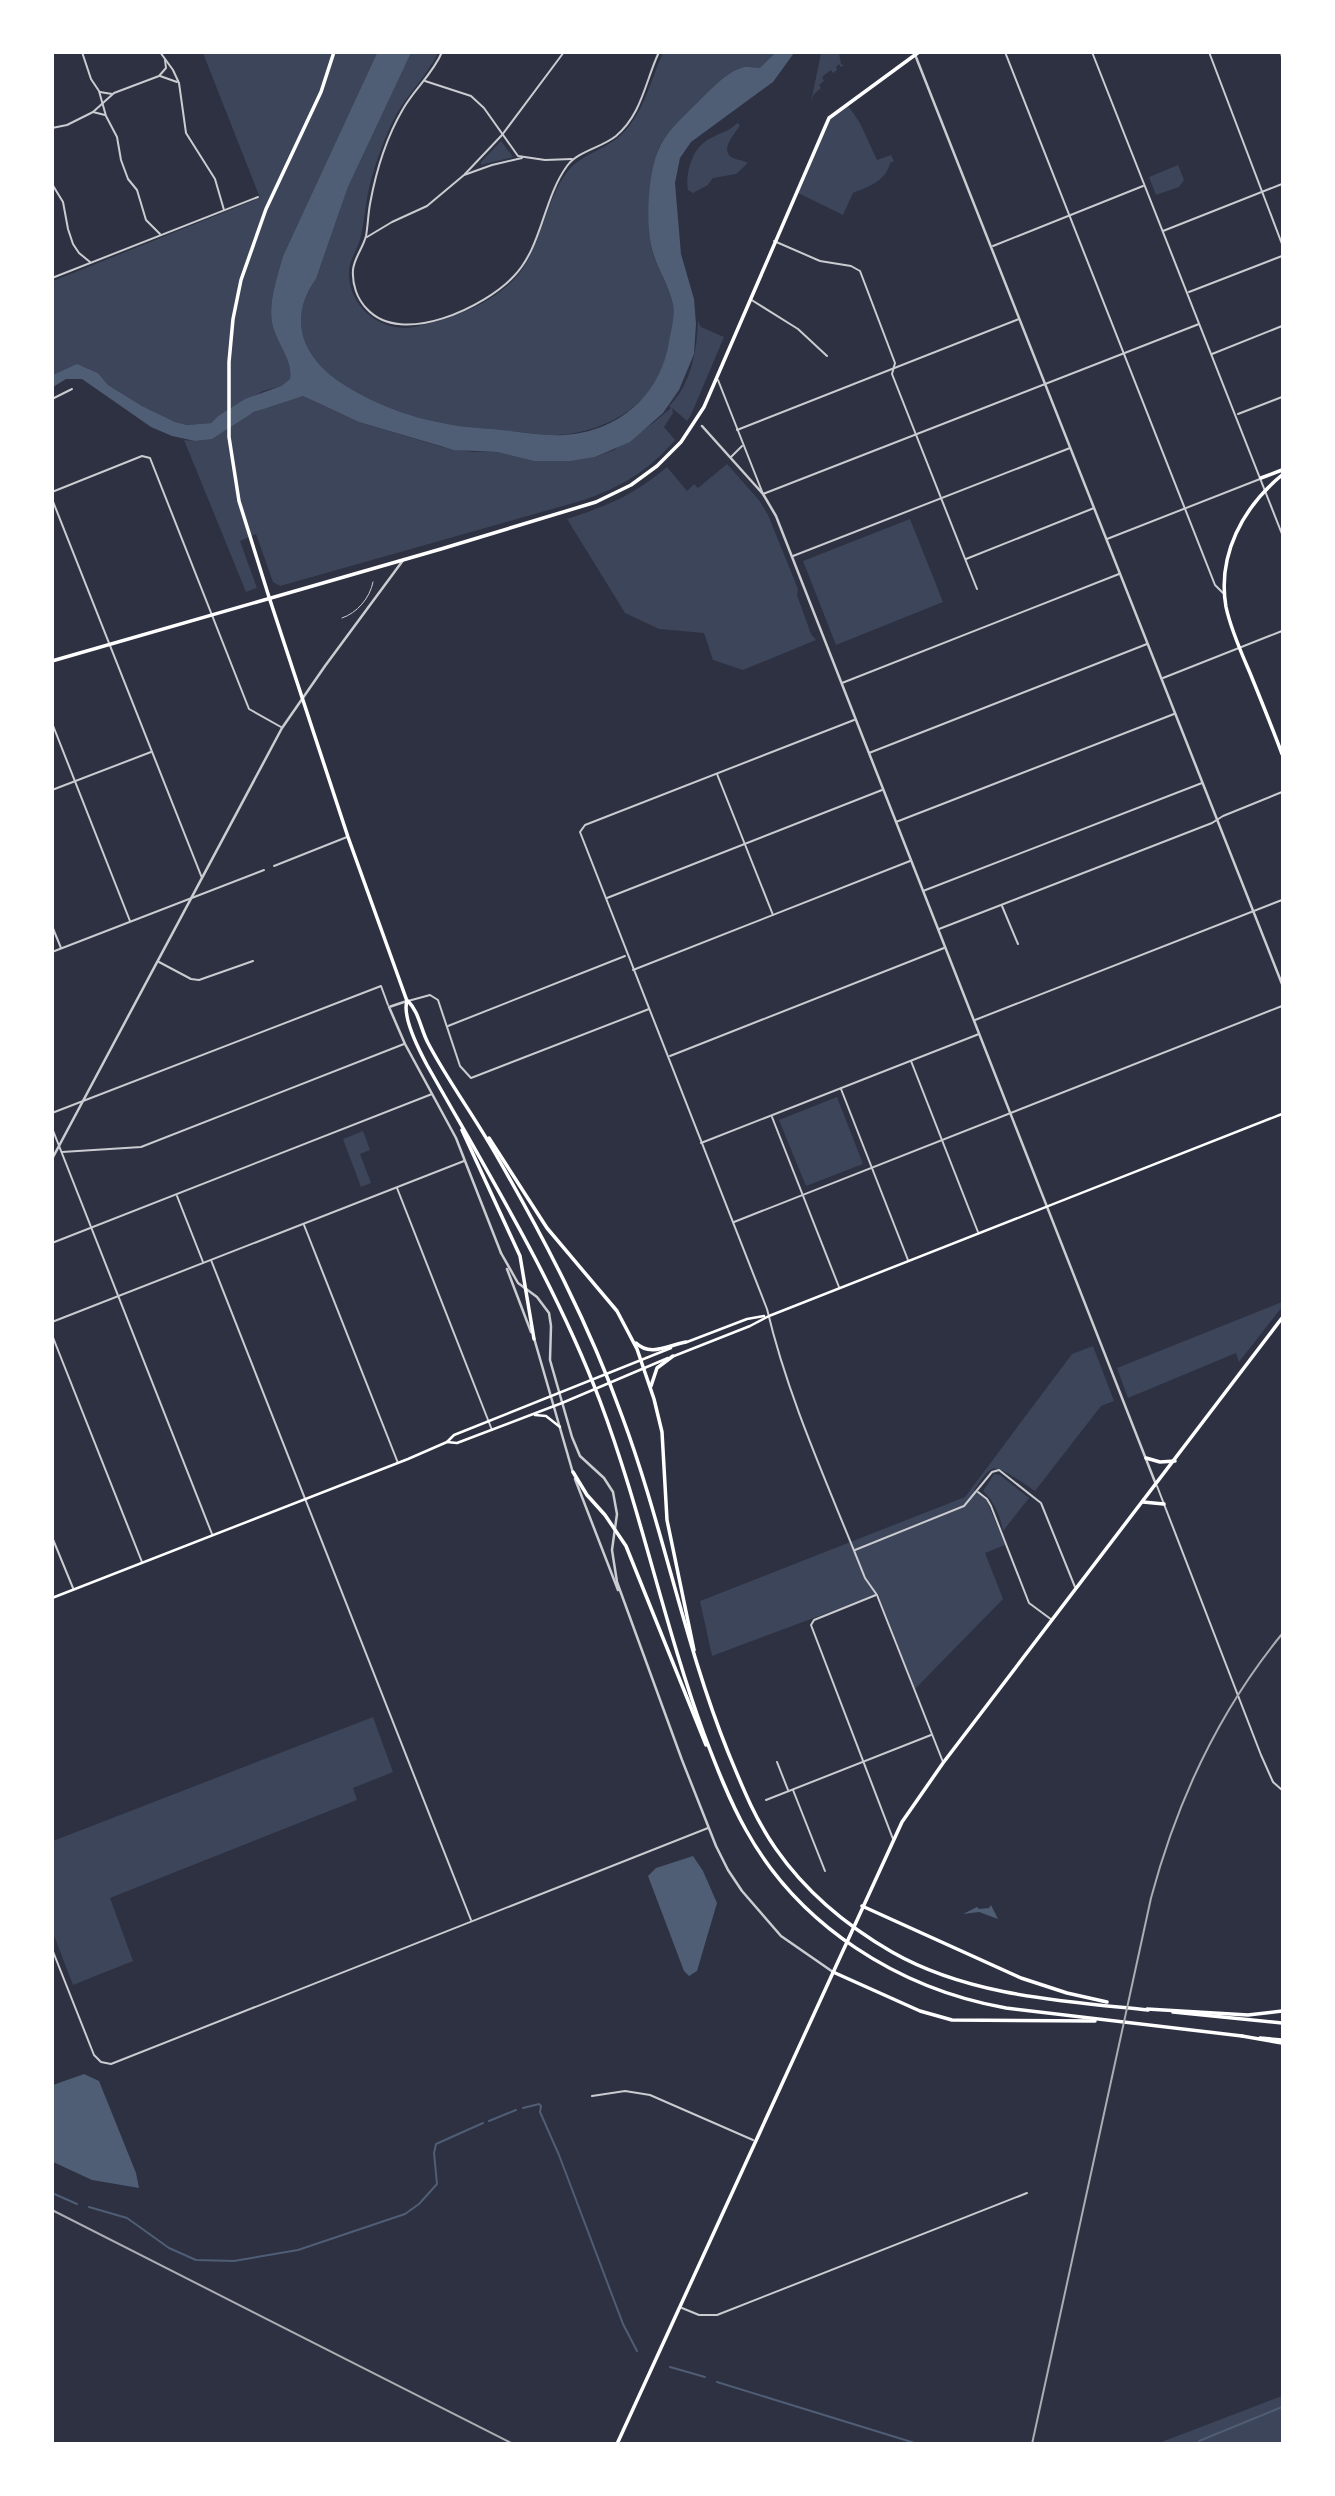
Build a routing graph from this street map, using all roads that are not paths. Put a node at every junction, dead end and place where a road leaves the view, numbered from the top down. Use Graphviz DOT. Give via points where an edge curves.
graph roads {
  1 [pos="82,52"];
  2 [pos="160,52"];
  3 [pos="334,52"];
  4 [pos="442,52"];
  5 [pos="564,52"];
  6 [pos="659,52"];
  7 [pos="1005,52"];
  8 [pos="1092,52"];
  9 [pos="1209,52"];
  10 [pos="1281,52"];
  11 [pos="916,53"];
  12 [pos="1283,57"];
  13 [pos="165,59"];
  14 [pos="159,76"];
  15 [pos="424,81"];
  16 [pos="178,83"];
  17 [pos="99,91"];
  18 [pos="114,93"];
  19 [pos="102,104"];
  20 [pos="93,112"];
  21 [pos="106,116"];
  22 [pos="52,128"];
  23 [pos="502,135"];
  24 [pos="523,158"];
  25 [pos="573,159"];
  26 [pos="464,175"];
  27 [pos="52,184"];
  28 [pos="1283,184"];
  29 [pos="1144,185"];
  30 [pos="1262,192"];
  31 [pos="258,197"];
  32 [pos="224,210"];
  33 [pos="1069,216"];
  34 [pos="1163,231"];
  35 [pos="162,235"];
  36 [pos="365,238"];
  37 [pos="774,241"];
  38 [pos="1283,244"];
  39 [pos="991,247"];
  40 [pos="1283,256"];
  41 [pos="90,262"];
  42 [pos="52,278"];
  43 [pos="1187,292"];
  44 [pos="749,298"];
  45 [pos="1020,319"];
  46 [pos="1199,324"];
  47 [pos="1283,326"];
  48 [pos="1123,353"];
  49 [pos="1211,354"];
  50 [pos="827,356"];
  51 [pos="893,369"];
  52 [pos="717,377"];
  53 [pos="1045,383"];
  54 [pos="72,389"];
  55 [pos="1283,397"];
  56 [pos="52,399"];
  57 [pos="1236,415"];
  58 [pos="696,421"];
  59 [pos="702,426"];
  60 [pos="737,430"];
  61 [pos="915,434"];
  62 [pos="743,446"];
  63 [pos="1071,448"];
  64 [pos="731,457"];
  65 [pos="1283,472"];
  66 [pos="1261,478"];
  67 [pos="1265,489"];
  68 [pos="52,492"];
  69 [pos="763,494"];
  70 [pos="52,499"];
  71 [pos="941,499"];
  72 [pos="1095,508"];
  73 [pos="1184,508"];
  74 [pos="1283,534"];
  75 [pos="1107,539"];
  76 [pos="793,556"];
  77 [pos="404,559"];
  78 [pos="965,560"];
  79 [pos="1120,573"];
  80 [pos="373,582"];
  81 [pos="977,589"];
  82 [pos="1225,595"];
  83 [pos="269,597"];
  84 [pos="212,614"];
  85 [pos="342,618"];
  86 [pos="1283,631"];
  87 [pos="1148,643"];
  88 [pos="110,644"];
  89 [pos="1240,648"];
  90 [pos="52,661"];
  91 [pos="1162,678"];
  92 [pos="842,683"];
  93 [pos="302,697"];
  94 [pos="1175,713"];
  95 [pos="856,719"];
  96 [pos="52,723"];
  97 [pos="282,728"];
  98 [pos="152,751"];
  99 [pos="869,753"];
  100 [pos="1283,754"];
  101 [pos="716,773"];
  102 [pos="75,781"];
  103 [pos="1203,783"];
  104 [pos="52,790"];
  105 [pos="883,790"];
  106 [pos="1283,792"];
  107 [pos="1217,819"];
  108 [pos="896,822"];
  109 [pos="348,837"];
  110 [pos="744,845"];
  111 [pos="911,860"];
  112 [pos="274,866"];
  113 [pos="264,870"];
  114 [pos="202,878"];
  115 [pos="923,891"];
  116 [pos="192,898"];
  117 [pos="606,899"];
  118 [pos="1283,900"];
  119 [pos="1002,905"];
  120 [pos="1254,910"];
  121 [pos="773,915"];
  122 [pos="130,922"];
  123 [pos="52,926"];
  124 [pos="938,929"];
  125 [pos="1018,944"];
  126 [pos="945,947"];
  127 [pos="61,948"];
  128 [pos="52,952"];
  129 [pos="627,956"];
  130 [pos="253,961"];
  131 [pos="159,962"];
  132 [pos="633,970"];
  133 [pos="1283,984"];
  134 [pos="407,1001"];
  135 [pos="1283,1006"];
  136 [pos="389,1007"];
  137 [pos="649,1009"];
  138 [pos="975,1020"];
  139 [pos="447,1027"];
  140 [pos="980,1033"];
  141 [pos="404,1044"];
  142 [pos="668,1056"];
  143 [pos="910,1060"];
  144 [pos="840,1088"];
  145 [pos="432,1094"];
  146 [pos="83,1102"];
  147 [pos="449,1103"];
  148 [pos="470,1108"];
  149 [pos="52,1113"];
  150 [pos="1011,1113"];
  151 [pos="1283,1114"];
  152 [pos="771,1116"];
  153 [pos="52,1128"];
  154 [pos="942,1141"];
  155 [pos="702,1143"];
  156 [pos="60,1146"];
  157 [pos="62,1152"];
  158 [pos="52,1159"];
  159 [pos="464,1161"];
  160 [pos="872,1168"];
  161 [pos="397,1187"];
  162 [pos="177,1195"];
  163 [pos="803,1195"];
  164 [pos="1048,1207"];
  165 [pos="733,1223"];
  166 [pos="304,1224"];
  167 [pos="93,1228"];
  168 [pos="979,1234"];
  169 [pos="52,1243"];
  170 [pos="501,1253"];
  171 [pos="211,1260"];
  172 [pos="909,1261"];
  173 [pos="203,1263"];
  174 [pos="839,1288"];
  175 [pos="527,1291"];
  176 [pos="119,1296"];
  177 [pos="769,1316"];
  178 [pos="1283,1318"];
  179 [pos="52,1322"];
  180 [pos="52,1335"];
  181 [pos="534,1339"];
  182 [pos="634,1341"];
  183 [pos="686,1342"];
  184 [pos="673,1356"];
  185 [pos="640,1359"];
  186 [pos="643,1368"];
  187 [pos="652,1391"];
  188 [pos="559,1393"];
  189 [pos="551,1396"];
  190 [pos="562,1403"];
  191 [pos="554,1406"];
  192 [pos="531,1415"];
  193 [pos="489,1420"];
  194 [pos="560,1427"];
  195 [pos="492,1430"];
  196 [pos="447,1442"];
  197 [pos="1146,1458"];
  198 [pos="1175,1461"];
  199 [pos="398,1463"];
  200 [pos="573,1472"];
  201 [pos="1156,1485"];
  202 [pos="978,1492"];
  203 [pos="305,1499"];
  204 [pos="1143,1502"];
  205 [pos="1164,1504"];
  206 [pos="615,1528"];
  207 [pos="212,1536"];
  208 [pos="52,1537"];
  209 [pos="854,1550"];
  210 [pos="142,1563"];
  211 [pos="74,1590"];
  212 [pos="1075,1590"];
  213 [pos="877,1595"];
  214 [pos="52,1598"];
  215 [pos="626,1607"];
  216 [pos="1052,1620"];
  217 [pos="700,1676"];
  218 [pos="932,1734"];
  219 [pos="863,1761"];
  220 [pos="777,1762"];
  221 [pos="943,1763"];
  222 [pos="719,1773"];
  223 [pos="793,1789"];
  224 [pos="1283,1790"];
  225 [pos="789,1791"];
  226 [pos="766,1800"];
  227 [pos="709,1827"];
  228 [pos="893,1840"];
  229 [pos="825,1871"];
  230 [pos="862,1906"];
  231 [pos="471,1922"];
  232 [pos="52,1949"];
  233 [pos="832,1972"];
  234 [pos="1080,1999"];
  235 [pos="1147,2009"];
  236 [pos="1283,2011"];
  237 [pos="1073,2018"];
  238 [pos="1283,2024"];
  239 [pos="1283,2042"];
  240 [pos="592,2096"];
  241 [pos="754,2141"];
  242 [pos="1027,2193"];
  243 [pos="680,2307"];
  244 [pos="617,2444"];
  1 -- 17 [label="street"];
  2 -- 13 [label="street"];
  3 -- 83 [label="main road" via="321,92 248,256 233,319 229,437 239,501"];
  4 -- 15 [label="street"];
  5 -- 23 [label="street"];
  6 -- 25 [label="street" via="629,123 611,140"];
  7 -- 33 [label="street"];
  8 -- 29 [label="street"];
  9 -- 30 [label="street"];
  10 -- 12 [label="street"];
  11 -- 37 [label="main road" via="829,118"];
  11 -- 39 [label="street"];
  13 -- 14 [label="street" via="166,68"];
  13 -- 16 [label="street"];
  14 -- 16 [label="street"];
  14 -- 18 [label="street"];
  15 -- 23 [label="street" via="471,96"];
  15 -- 36 [label="street" via="392,130 373,189"];
  16 -- 32 [label="street" via="186,133 212,173"];
  17 -- 18 [label="street"];
  17 -- 19 [label="street"];
  18 -- 19 [label="street"];
  19 -- 20 [label="street"];
  19 -- 21 [label="street"];
  20 -- 21 [label="street"];
  20 -- 22 [label="street"];
  21 -- 35 [label="street" via="146,220"];
  23 -- 24 [label="street"];
  23 -- 26 [label="street"];
  24 -- 25 [label="street"];
  24 -- 26 [label="street"];
  25 -- 36 [label="street" via="554,190 520,270 494,292 444,317 399,325 369,312 358,297 353,276"];
  26 -- 36 [label="street" via="427,206"];
  27 -- 41 [label="street" via="64,202 73,244"];
  28 -- 30 [label="street"];
  29 -- 33 [label="street"];
  29 -- 34 [label="street"];
  30 -- 34 [label="street"];
  30 -- 38 [label="street"];
  31 -- 32 [label="street"];
  32 -- 35 [label="street"];
  33 -- 39 [label="street"];
  33 -- 48 [label="street"];
  34 -- 43 [label="street"];
  35 -- 41 [label="street"];
  37 -- 44 [label="main road"];
  37 -- 51 [label="street" via="820,261 858,269 895,363"];
  39 -- 45 [label="street"];
  40 -- 43 [label="street"];
  41 -- 42 [label="street"];
  43 -- 46 [label="street"];
  44 -- 50 [label="street" via="799,329"];
  44 -- 52 [label="main road"];
  45 -- 51 [label="street"];
  45 -- 53 [label="street"];
  46 -- 48 [label="street"];
  46 -- 49 [label="street"];
  47 -- 49 [label="street"];
  48 -- 53 [label="street"];
  48 -- 73 [label="street"];
  49 -- 57 [label="street"];
  51 -- 60 [label="street"];
  51 -- 61 [label="street"];
  52 -- 58 [label="main road"];
  52 -- 60 [label="street"];
  53 -- 61 [label="street"];
  53 -- 63 [label="street"];
  54 -- 56 [label="street"];
  55 -- 57 [label="street"];
  57 -- 66 [label="street"];
  58 -- 59 [label="street"];
  58 -- 77 [label="main road" via="657,466 614,494"];
  59 -- 64 [label="street"];
  60 -- 62 [label="street"];
  61 -- 69 [label="street"];
  61 -- 71 [label="street"];
  62 -- 64 [label="street"];
  62 -- 69 [label="street"];
  63 -- 71 [label="street"];
  63 -- 72 [label="street"];
  64 -- 69 [label="street"];
  65 -- 66 [label="main road"];
  65 -- 67 [label="main road"];
  66 -- 67 [label="street"];
  66 -- 73 [label="street"];
  67 -- 74 [label="street"];
  67 -- 82 [label="main road" via="1242,520 1233,542"];
  68 -- 84 [label="street" via="148,456"];
  69 -- 76 [label="street"];
  70 -- 88 [label="street"];
  71 -- 76 [label="street"];
  71 -- 78 [label="street"];
  72 -- 75 [label="street"];
  72 -- 78 [label="street"];
  73 -- 75 [label="street"];
  73 -- 82 [label="street" via="1215,585"];
  75 -- 79 [label="street"];
  76 -- 92 [label="street"];
  77 -- 83 [label="main road"];
  77 -- 93 [label="street"];
  78 -- 81 [label="street"];
  79 -- 87 [label="street"];
  79 -- 92 [label="street"];
  80 -- 85 [label="lane" via="353,614"];
  82 -- 89 [label="main road"];
  83 -- 84 [label="main road"];
  83 -- 93 [label="main road"];
  84 -- 88 [label="main road"];
  84 -- 97 [label="street" via="249,709"];
  86 -- 89 [label="street"];
  87 -- 91 [label="street"];
  87 -- 99 [label="street"];
  88 -- 90 [label="main road"];
  88 -- 98 [label="street"];
  89 -- 91 [label="street"];
  89 -- 100 [label="main road"];
  91 -- 94 [label="street"];
  92 -- 95 [label="street"];
  93 -- 97 [label="street"];
  93 -- 109 [label="main road"];
  94 -- 103 [label="street"];
  94 -- 108 [label="street"];
  95 -- 99 [label="street"];
  95 -- 101 [label="street"];
  96 -- 102 [label="street"];
  97 -- 114 [label="street"];
  98 -- 102 [label="street"];
  98 -- 114 [label="street"];
  99 -- 105 [label="street"];
  101 -- 110 [label="street"];
  101 -- 117 [label="street" via="581,828"];
  102 -- 104 [label="street"];
  102 -- 122 [label="street"];
  103 -- 107 [label="street"];
  103 -- 115 [label="street"];
  105 -- 108 [label="street"];
  105 -- 110 [label="street"];
  106 -- 107 [label="street"];
  107 -- 119 [label="street"];
  107 -- 120 [label="street"];
  108 -- 111 [label="street"];
  109 -- 112 [label="street"];
  109 -- 134 [label="main road"];
  110 -- 117 [label="street"];
  110 -- 121 [label="street"];
  111 -- 115 [label="street"];
  111 -- 121 [label="street"];
  113 -- 116 [label="street"];
  114 -- 116 [label="street"];
  115 -- 124 [label="street"];
  116 -- 122 [label="street"];
  116 -- 131 [label="street"];
  117 -- 129 [label="street"];
  118 -- 120 [label="street"];
  119 -- 124 [label="street"];
  119 -- 125 [label="street"];
  120 -- 133 [label="street"];
  120 -- 138 [label="street"];
  121 -- 132 [label="street"];
  122 -- 127 [label="street"];
  123 -- 127 [label="street"];
  124 -- 126 [label="street"];
  126 -- 138 [label="street"];
  126 -- 142 [label="street"];
  127 -- 128 [label="street"];
  129 -- 132 [label="street"];
  129 -- 139 [label="street"];
  130 -- 131 [label="street" via="199,980"];
  131 -- 146 [label="street"];
  132 -- 137 [label="street"];
  134 -- 136 [label="street"];
  134 -- 139 [label="street" via="434,996"];
  134 -- 147 [label="main road" via="405,1010 415,1040"];
  134 -- 148 [label="main road"];
  135 -- 150 [label="street"];
  136 -- 141 [label="street"];
  136 -- 146 [label="street" via="381,986"];
  137 -- 139 [label="street" via="471,1078 460,1066"];
  137 -- 142 [label="street"];
  138 -- 140 [label="street"];
  140 -- 143 [label="street"];
  140 -- 150 [label="street"];
  141 -- 145 [label="street"];
  141 -- 157 [label="street" via="141,1147"];
  142 -- 155 [label="street"];
  143 -- 144 [label="street"];
  143 -- 154 [label="street"];
  144 -- 152 [label="street"];
  144 -- 160 [label="street"];
  145 -- 159 [label="street"];
  145 -- 162 [label="street"];
  146 -- 149 [label="street"];
  146 -- 156 [label="street"];
  147 -- 175 [label="main road" via="517,1247"];
  147 -- 222 [label="main road" via="530,1247 587,1366"];
  148 -- 182 [label="main road" via="547,1228 617,1311"];
  148 -- 217 [label="main road" via="557,1265 616,1398"];
  150 -- 154 [label="street"];
  150 -- 164 [label="street"];
  151 -- 164 [label="main road"];
  152 -- 155 [label="street"];
  152 -- 163 [label="street"];
  153 -- 156 [label="street"];
  154 -- 160 [label="street"];
  154 -- 168 [label="street"];
  155 -- 165 [label="street"];
  156 -- 157 [label="street"];
  156 -- 158 [label="street"];
  157 -- 167 [label="street"];
  159 -- 161 [label="street"];
  159 -- 170 [label="street"];
  160 -- 163 [label="street"];
  160 -- 172 [label="street"];
  161 -- 166 [label="street"];
  161 -- 193 [label="street"];
  162 -- 167 [label="street"];
  162 -- 173 [label="street"];
  163 -- 165 [label="street"];
  163 -- 174 [label="street"];
  164 -- 168 [label="main road"];
  164 -- 197 [label="street"];
  165 -- 177 [label="street"];
  166 -- 171 [label="street"];
  166 -- 199 [label="street"];
  167 -- 169 [label="street"];
  167 -- 176 [label="street"];
  168 -- 172 [label="main road"];
  170 -- 175 [label="street"];
  170 -- 181 [label="street"];
  171 -- 173 [label="street"];
  171 -- 203 [label="street"];
  172 -- 174 [label="main road"];
  173 -- 176 [label="street"];
  174 -- 177 [label="main road"];
  175 -- 181 [label="main road"];
  175 -- 188 [label="street" via="549,1313 550,1360"];
  176 -- 179 [label="street"];
  176 -- 207 [label="street"];
  177 -- 183 [label="main road"];
  177 -- 184 [label="main road"];
  177 -- 209 [label="street" via="781,1365"];
  178 -- 198 [label="main road"];
  180 -- 210 [label="street"];
  181 -- 189 [label="street"];
  182 -- 183 [label="main road" via="643,1349 656,1350"];
  182 -- 185 [label="main road"];
  183 -- 185 [label="main road"];
  184 -- 186 [label="main road"];
  184 -- 187 [label="main road" via="654,1373"];
  185 -- 186 [label="main road"];
  185 -- 188 [label="main road"];
  186 -- 187 [label="main road"];
  186 -- 190 [label="main road"];
  187 -- 217 [label="main road" via="663,1444 667,1520"];
  188 -- 189 [label="main road"];
  188 -- 190 [label="street"];
  189 -- 191 [label="street"];
  189 -- 193 [label="main road"];
  190 -- 191 [label="main road"];
  190 -- 206 [label="street" via="580,1456 613,1492"];
  191 -- 192 [label="main road"];
  191 -- 194 [label="street"];
  192 -- 194 [label="main road" via="546,1416"];
  192 -- 195 [label="main road"];
  193 -- 195 [label="street"];
  193 -- 196 [label="main road" via="454,1434"];
  194 -- 200 [label="street"];
  195 -- 196 [label="main road" via="457,1443"];
  196 -- 199 [label="main road"];
  197 -- 198 [label="main road"];
  197 -- 201 [label="street"];
  198 -- 201 [label="main road"];
  199 -- 203 [label="main road"];
  200 -- 206 [label="main road"];
  200 -- 215 [label="street"];
  201 -- 204 [label="main road"];
  201 -- 205 [label="street"];
  202 -- 209 [label="street" via="961,1508"];
  202 -- 212 [label="street" via="996,1470 1041,1503"];
  202 -- 216 [label="street" via="991,1506 1030,1602"];
  203 -- 207 [label="main road"];
  203 -- 231 [label="street"];
  204 -- 205 [label="main road"];
  204 -- 212 [label="main road"];
  205 -- 224 [label="street" via="1261,1755 1273,1782"];
  206 -- 215 [label="street" via="613,1561"];
  206 -- 222 [label="main road" via="632,1559"];
  207 -- 210 [label="main road"];
  208 -- 211 [label="street"];
  209 -- 213 [label="street"];
  210 -- 211 [label="main road"];
  211 -- 214 [label="main road"];
  212 -- 216 [label="main road"];
  213 -- 218 [label="street"];
  213 -- 219 [label="street" via="811,1623"];
  215 -- 227 [label="street"];
  216 -- 221 [label="main road"];
  217 -- 234 [label="main road" via="757,1818 810,1890 839,1916 911,1962 967,1983"];
  218 -- 219 [label="street"];
  218 -- 221 [label="street"];
  219 -- 223 [label="street"];
  219 -- 228 [label="street"];
  220 -- 225 [label="street"];
  221 -- 228 [label="main road"];
  222 -- 237 [label="main road" via="753,1842 794,1895 863,1953 917,1982 968,2000"];
  223 -- 225 [label="street"];
  223 -- 229 [label="street"];
  225 -- 226 [label="street"];
  227 -- 231 [label="street"];
  227 -- 233 [label="street" via="735,1881 765,1920 791,1945"];
  228 -- 230 [label="main road"];
  230 -- 233 [label="main road"];
  230 -- 234 [label="main road" via="1021,1978"];
  231 -- 232 [label="street" via="111,2064 94,2055"];
  233 -- 237 [label="main road" via="920,2011 952,2020"];
  233 -- 241 [label="main road"];
  234 -- 235 [label="main road"];
  235 -- 236 [label="main road" via="1248,2015"];
  235 -- 238 [label="main road"];
  237 -- 239 [label="main road"];
  240 -- 241 [label="street" via="625,2091 650,2095"];
  241 -- 243 [label="main road"];
  242 -- 243 [label="street" via="717,2315 699,2315"];
  243 -- 244 [label="main road"];
}
